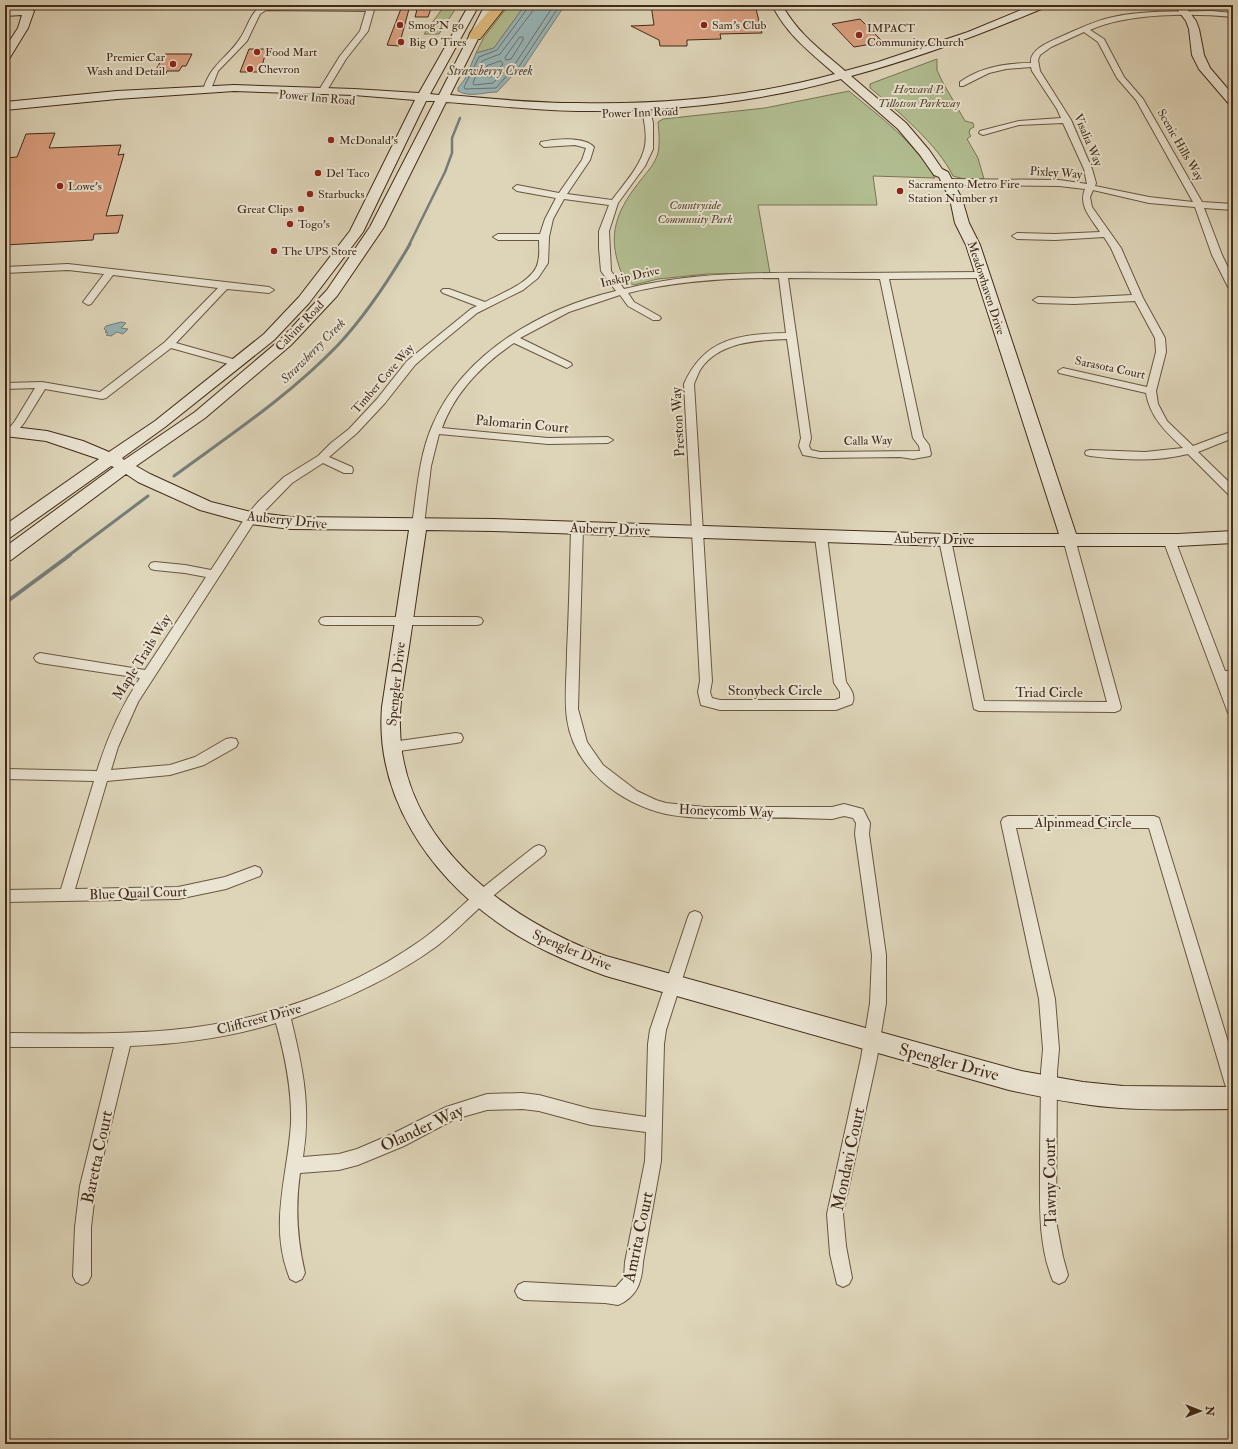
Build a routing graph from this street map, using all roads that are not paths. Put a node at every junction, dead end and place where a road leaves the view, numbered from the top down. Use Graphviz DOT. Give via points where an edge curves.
graph roads {
  1 [pos="474,5"];
  2 [pos="490,5"];
  3 [pos="500,5"];
  4 [pos="777,5"];
  5 [pos="1179,5"];
  6 [pos="1047,6"];
  7 [pos="30,8"];
  8 [pos="5,13"];
  9 [pos="1186,14"];
  10 [pos="1233,15"];
  11 [pos="1084,29"];
  12 [pos="475,36"];
  13 [pos="5,57"];
  14 [pos="1034,65"];
  15 [pos="439,68"];
  16 [pos="848,79"];
  17 [pos="963,84"];
  18 [pos="207,90"];
  19 [pos="323,90"];
  20 [pos="382,93"];
  21 [pos="420,102"];
  22 [pos="1233,102"];
  23 [pos="440,103"];
  24 [pos="5,106"];
  25 [pos="646,110"];
  26 [pos="1066,120"];
  27 [pos="983,133"];
  28 [pos="544,144"];
  29 [pos="948,182"];
  30 [pos="1090,187"];
  31 [pos="517,188"];
  32 [pos="561,196"];
  33 [pos="614,203"];
  34 [pos="1200,205"];
  35 [pos="1233,207"];
  36 [pos="1106,234"];
  37 [pos="1017,236"];
  38 [pos="498,237"];
  39 [pos="544,237"];
  40 [pos="5,270"];
  41 [pos="111,272"];
  42 [pos="783,275"];
  43 [pos="982,275"];
  44 [pos="884,276"];
  45 [pos="225,286"];
  46 [pos="1233,287"];
  47 [pos="269,290"];
  48 [pos="446,291"];
  49 [pos="622,291"];
  50 [pos="1138,298"];
  51 [pos="1038,300"];
  52 [pos="88,302"];
  53 [pos="484,305"];
  54 [pos="656,318"];
  55 [pos="790,336"];
  56 [pos="512,338"];
  57 [pos="169,344"];
  58 [pos="236,363"];
  59 [pos="567,365"];
  60 [pos="1063,371"];
  61 [pos="42,385"];
  62 [pos="5,386"];
  63 [pos="1151,391"];
  64 [pos="8,431"];
  65 [pos="435,431"];
  66 [pos="1233,434"];
  67 [pos="608,440"];
  68 [pos="1189,450"];
  69 [pos="1090,453"];
  70 [pos="110,458"];
  71 [pos="322,458"];
  72 [pos="126,466"];
  73 [pos="348,470"];
  74 [pos="1233,492"];
  75 [pos="251,518"];
  76 [pos="418,525"];
  77 [pos="577,528"];
  78 [pos="5,532"];
  79 [pos="699,532"];
  80 [pos="821,537"];
  81 [pos="1233,537"];
  82 [pos="1069,539"];
  83 [pos="945,540"];
  84 [pos="1169,540"];
  85 [pos="5,556"];
  86 [pos="155,566"];
  87 [pos="214,575"];
  88 [pos="325,621"];
  89 [pos="477,621"];
  90 [pos="403,622"];
  91 [pos="40,658"];
  92 [pos="148,675"];
  93 [pos="1227,676"];
  94 [pos="1233,710"];
  95 [pos="456,738"];
  96 [pos="231,743"];
  97 [pos="392,747"];
  98 [pos="5,774"];
  99 [pos="103,776"];
  100 [pos="539,851"];
  101 [pos="255,872"];
  102 [pos="66,895"];
  103 [pos="5,896"];
  104 [pos="481,898"];
  105 [pos="695,917"];
  106 [pos="672,985"];
  107 [pos="282,1015"];
  108 [pos="124,1039"];
  109 [pos="5,1040"];
  110 [pos="872,1041"];
  111 [pos="1233,1084"];
  112 [pos="1049,1088"];
  113 [pos="1233,1098"];
  114 [pos="655,1126"];
  115 [pos="294,1166"];
  116 [pos="296,1273"];
  117 [pos="1059,1275"];
  118 [pos="82,1276"];
  119 [pos="843,1278"];
  120 [pos="524,1291"];
  1 -- 15 [label="main road, Calvine Road"];
  2 -- 12 [label="main road, Calvine Road"];
  3 -- 12 [label="highway"];
  4 -- 16 [label="main road, Meadowhaven Drive" via="796,34"];
  5 -- 9 [label="main road"];
  6 -- 16 [label="main road, Power Inn Road" via="915,62"];
  7 -- 8 [label="main road"];
  7 -- 13 [label="main road" via="23,28"];
  9 -- 10 [label="street"];
  9 -- 11 [label="street" via="1125,17"];
  9 -- 22 [label="main road" via="1194,29 1199,60"];
  11 -- 14 [label="street" via="1043,47 1035,57"];
  11 -- 34 [label="street, Scenic Hills Way" via="1101,41 1121,78 1139,99"];
  12 -- 23 [label="main road, Calvine Road"];
  14 -- 17 [label="street" via="1013,65 993,69"];
  14 -- 26 [label="street, Visalia Way"];
  15 -- 20 [label="main road" via="421,83 408,89"];
  15 -- 21 [label="main road, Calvine Road"];
  16 -- 25 [label="main road, Power Inn Road" via="802,94 732,106"];
  16 -- 29 [label="main road, Meadowhaven Drive" via="902,126"];
  18 -- 19 [label="main road, Power Inn Road"];
  18 -- 19 [label="street" via="215,70 244,39 257,13 264,8 369,9 364,31"];
  18 -- 21 [label="main road, Power Inn Road"];
  18 -- 24 [label="main road, Power Inn Road" via="117,95"];
  19 -- 20 [label="main road, Power Inn Road"];
  20 -- 21 [label="main road, Power Inn Road"];
  21 -- 23 [label="main road, Power Inn Road"];
  21 -- 58 [label="main road, Calvine Road" via="356,232 304,300 269,337"];
  23 -- 25 [label="main road, Power Inn Road" via="563,114"];
  23 -- 72 [label="main road, Calvine Road" via="377,227 332,293 261,365 200,415"];
  25 -- 33 [label="street" via="649,149 641,166"];
  26 -- 27 [label="street" via="1019,124"];
  26 -- 30 [label="street, Visalia Way" via="1088,169 1092,183"];
  28 -- 32 [label="street, Timber Cove Way" via="576,143 586,144 590,148 586,160"];
  29 -- 30 [label="street, Pixley Way" via="1047,182"];
  29 -- 43 [label="main road, Meadowhaven Drive"];
  30 -- 34 [label="street, Pixley Way" via="1149,200"];
  30 -- 36 [label="street, Visalia Way" via="1086,197 1088,208"];
  31 -- 32 [label="street"];
  32 -- 33 [label="street"];
  32 -- 39 [label="street, Timber Cove Way" via="549,219"];
  33 -- 49 [label="street" via="604,231 606,271"];
  34 -- 35 [label="street, Pixley Way"];
  34 -- 46 [label="street, Scenic Hills Way" via="1217,255"];
  36 -- 37 [label="street"];
  36 -- 50 [label="street, Visalia Way" via="1116,248"];
  38 -- 39 [label="street"];
  39 -- 53 [label="street, Timber Cove Way" via="543,263 535,276 520,288"];
  40 -- 41 [label="street" via="68,267"];
  41 -- 45 [label="street"];
  41 -- 52 [label="street"];
  42 -- 44 [label="street, Inskip Drive"];
  42 -- 49 [label="street, Inskip Drive" via="679,280"];
  42 -- 55 [label="street, Calla Way"];
  43 -- 44 [label="street, Inskip Drive"];
  43 -- 82 [label="main road, Meadowhaven Drive"];
  44 -- 55 [label="street, Calla Way" via="918,438 924,445 926,454 820,456 807,453"];
  45 -- 47 [label="street"];
  45 -- 57 [label="street"];
  48 -- 53 [label="street"];
  49 -- 54 [label="street" via="631,304"];
  49 -- 56 [label="street, Inskip Drive" via="601,296 561,312"];
  50 -- 51 [label="street"];
  50 -- 63 [label="street, Visalia Way" via="1157,332 1161,345"];
  53 -- 71 [label="street, Timber Cove Way" via="411,363 370,415"];
  55 -- 79 [label="street, Preston Way" via="760,336 735,342 710,353 694,370 689,384"];
  56 -- 59 [label="street"];
  56 -- 65 [label="street, Inskip Drive" via="468,376 445,409"];
  57 -- 58 [label="street"];
  57 -- 61 [label="street" via="102,396"];
  58 -- 70 [label="main road, Calvine Road" via="160,424"];
  60 -- 63 [label="street, Sarasota Court"];
  61 -- 62 [label="street"];
  61 -- 64 [label="street" via="19,423"];
  63 -- 68 [label="street, Visalia Way" via="1152,404 1158,417"];
  64 -- 70 [label="main road, Auberry Drive" via="47,436"];
  65 -- 67 [label="street, Palomarin Court" via="533,440"];
  65 -- 76 [label="street, Inskip Drive" via="428,450"];
  66 -- 68 [label="street"];
  68 -- 69 [label="street" via="1138,456"];
  68 -- 74 [label="street, Visalia Way"];
  70 -- 72 [label="main road, Auberry Drive"];
  70 -- 78 [label="main road, Calvine Road"];
  71 -- 73 [label="street"];
  71 -- 75 [label="street, Timber Cove Way" via="288,480"];
  72 -- 75 [label="main road, Auberry Drive" via="144,478 206,506"];
  72 -- 85 [label="main road, Calvine Road"];
  75 -- 76 [label="main road, Auberry Drive" via="309,524"];
  75 -- 87 [label="street, Maple Trails Way"];
  76 -- 77 [label="main road, Auberry Drive"];
  76 -- 90 [label="main road, Spengler Drive"];
  77 -- 79 [label="main road, Auberry Drive"];
  77 -- 110 [label="street, Honeycomb Way" via="572,709 580,746 607,778 631,794 658,806 707,812 832,813 844,810 858,813 862,823 880,971"];
  79 -- 80 [label="main road, Auberry Drive"];
  79 -- 80 [label="street, Stonybeck Circle" via="706,681 704,692 706,702 720,705 836,705 847,701 846,691 840,683"];
  80 -- 83 [label="main road, Auberry Drive"];
  81 -- 84 [label="main road, Auberry Drive"];
  82 -- 83 [label="main road, Auberry Drive"];
  82 -- 83 [label="street, Triad Circle" via="1115,707 979,706"];
  82 -- 84 [label="main road, Auberry Drive"];
  84 -- 93 [label="street"];
  86 -- 87 [label="street"];
  87 -- 92 [label="street, Maple Trails Way"];
  88 -- 90 [label="street"];
  89 -- 90 [label="street, Spengler Drive"];
  90 -- 97 [label="main road, Spengler Drive" via="391,709"];
  91 -- 92 [label="street"];
  92 -- 99 [label="street, Maple Trails Way" via="132,700 111,747"];
  93 -- 94 [label="street"];
  95 -- 97 [label="street, Spengler Drive"];
  96 -- 99 [label="street" via="199,761 170,770"];
  97 -- 104 [label="main road, Spengler Drive" via="398,778 412,813 457,877"];
  98 -- 99 [label="street"];
  99 -- 102 [label="street, Maple Trails Way"];
  100 -- 104 [label="street"];
  101 -- 102 [label="street, Blue Quail Court" via="220,885 178,893"];
  102 -- 103 [label="street, Blue Quail Court"];
  104 -- 106 [label="main road, Spengler Drive" via="515,923 568,952"];
  104 -- 107 [label="street, Cliffcrest Drive" via="439,936 402,961 341,993"];
  105 -- 106 [label="street"];
  106 -- 110 [label="main road, Spengler Drive"];
  106 -- 114 [label="street" via="656,1044"];
  107 -- 108 [label="street, Cliffcrest Drive" via="213,1031"];
  107 -- 115 [label="street" via="294,1063 299,1097"];
  108 -- 109 [label="street, Cliffcrest Drive"];
  108 -- 118 [label="street, Baretta Court" via="88,1186 83,1227"];
  110 -- 112 [label="main road, Spengler Drive"];
  110 -- 119 [label="street, Mondavi Court" via="836,1214 837,1253"];
  111 -- 112 [label="street, Alpinmead Circle" via="1154,822 1008,822 1047,999 1051,1049"];
  112 -- 113 [label="main road, Spengler Drive" via="1109,1096 1164,1099"];
  112 -- 117 [label="street, Tawny Court" via="1048,1221"];
  114 -- 115 [label="street, Olander Way" via="591,1117 539,1103 486,1102 452,1112 358,1157 339,1162"];
  114 -- 120 [label="street, Amrita Court" via="653,1161 633,1277 628,1289 618,1296"];
  115 -- 116 [label="street" via="288,1207 291,1249"];
}
